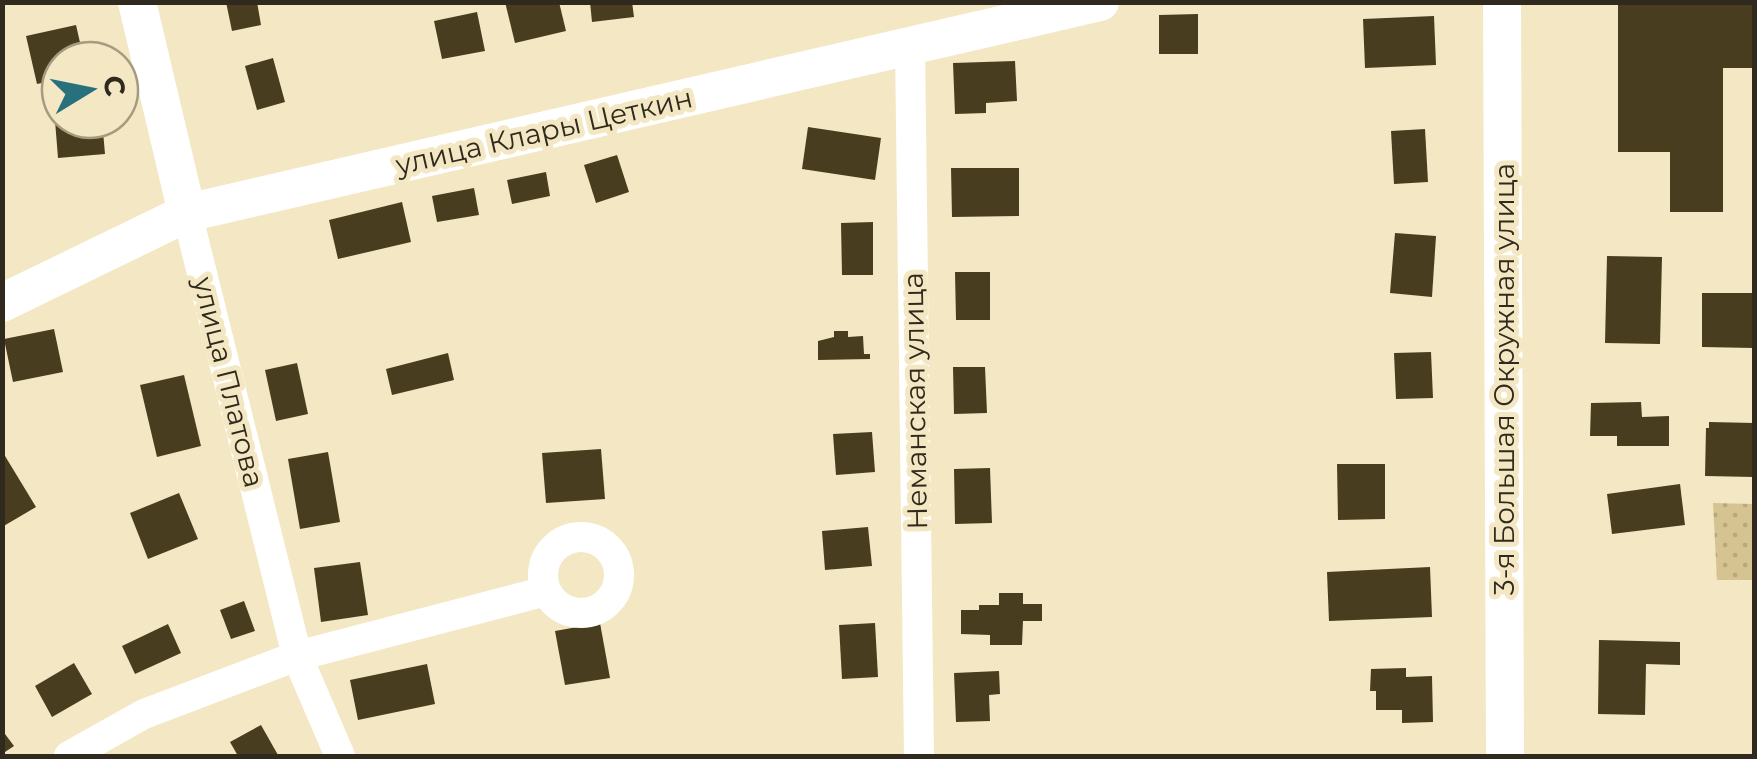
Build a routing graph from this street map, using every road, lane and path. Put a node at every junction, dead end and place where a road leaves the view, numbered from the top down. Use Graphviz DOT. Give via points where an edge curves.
graph roads {
  1 [pos="137,2"];
  2 [pos="1100,2"];
  3 [pos="1502,2"];
  4 [pos="910,46"];
  5 [pos="188,213"];
  6 [pos="2,303"];
  7 [pos="546,591"];
  8 [pos="297,656"];
  9 [pos="69,756"];
  10 [pos="340,756"];
  11 [pos="920,756"];
  12 [pos="1505,756"];
  1 -- 5 [label="street, улица Платова"];
  2 -- 4 [label="street, улица Клары Цеткин"];
  3 -- 12 [label="street, 3-я Большая Окружная улица"];
  4 -- 5 [label="street, улица Клары Цеткин"];
  4 -- 11 [label="street, Неманская улица"];
  5 -- 6 [label="street, улица Клары Цеткин"];
  5 -- 8 [label="street, улица Платова"];
  7 -- 8 [label="street"];
  8 -- 9 [label="street" via="144,714"];
  8 -- 10 [label="street, улица Платова"];
}
